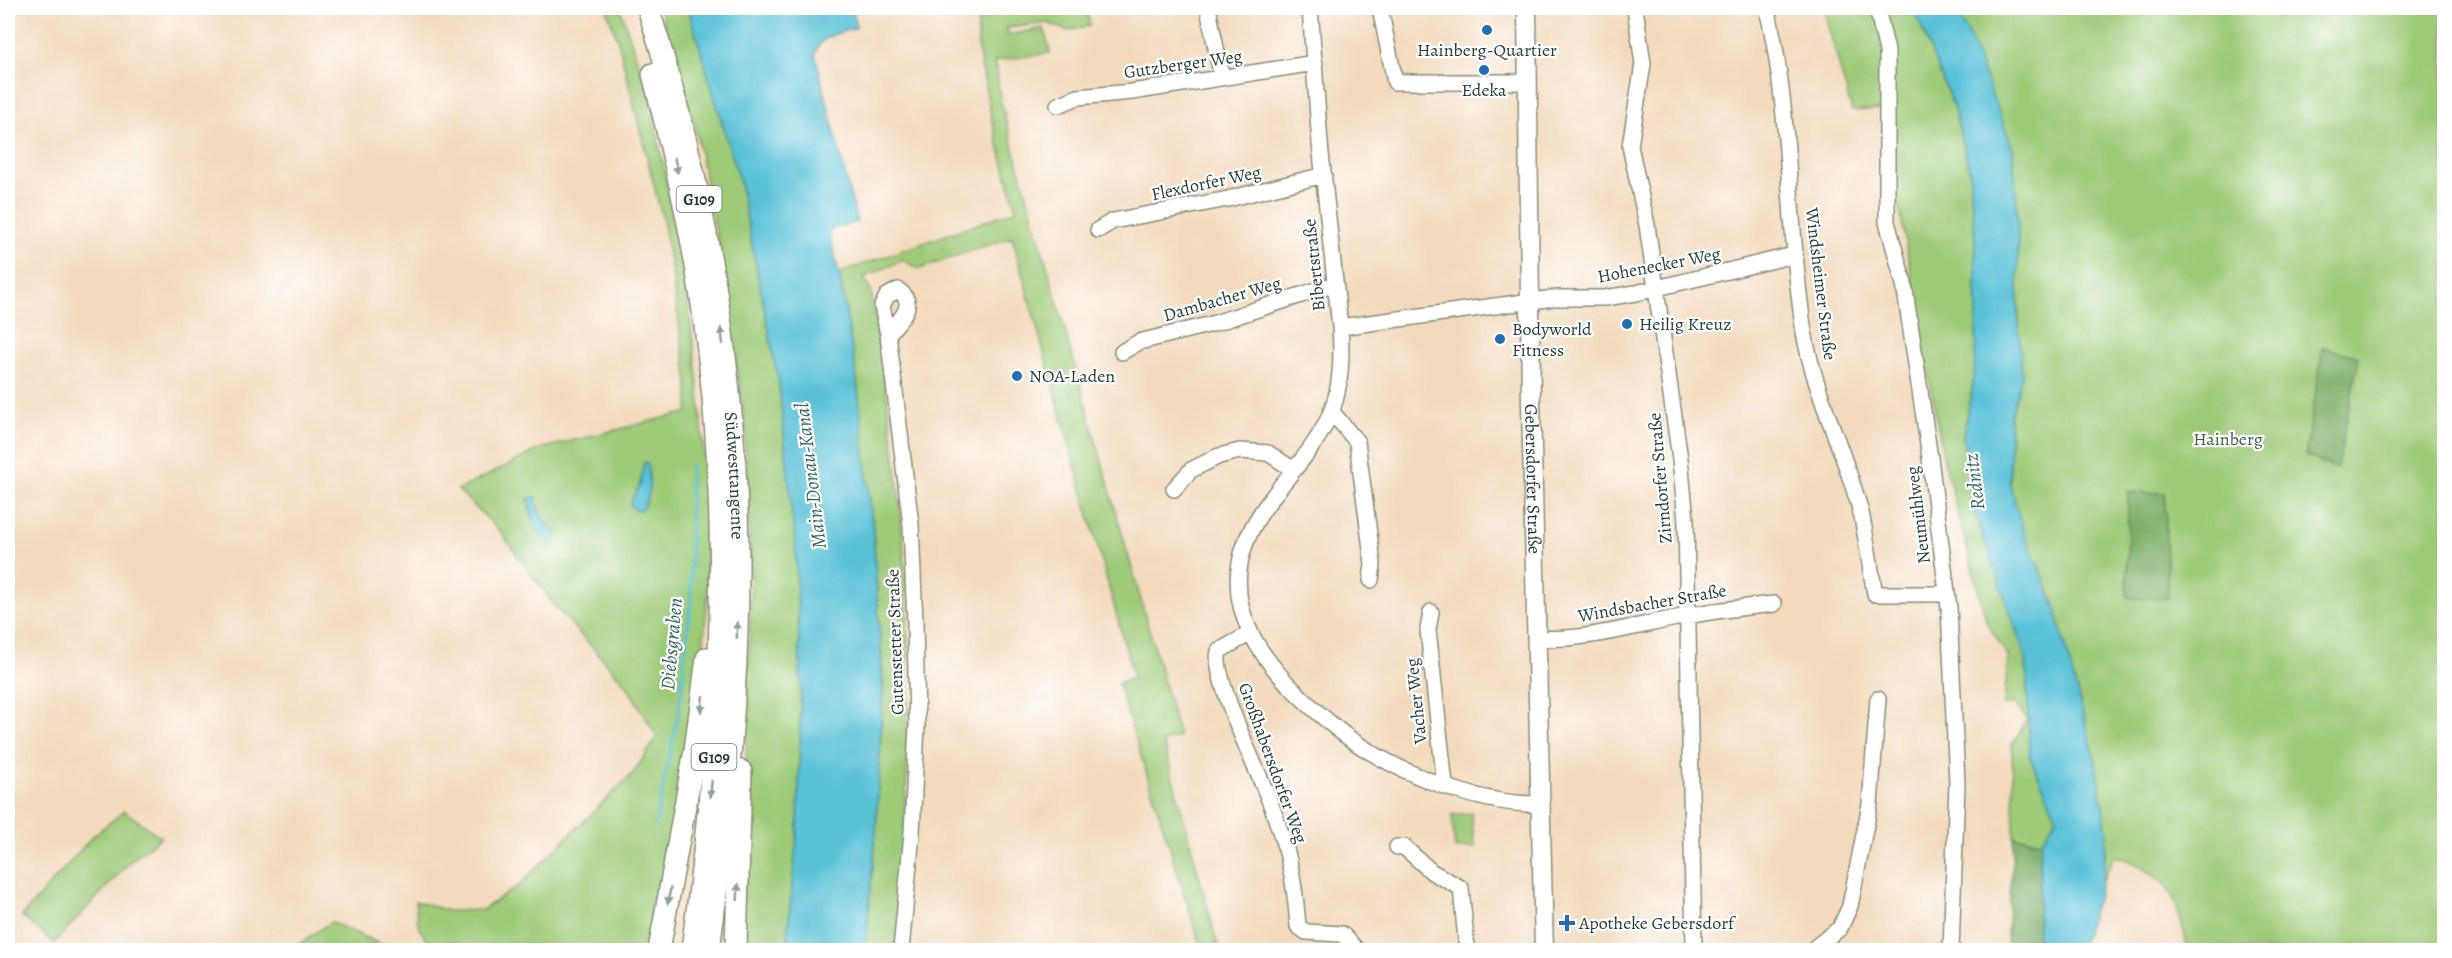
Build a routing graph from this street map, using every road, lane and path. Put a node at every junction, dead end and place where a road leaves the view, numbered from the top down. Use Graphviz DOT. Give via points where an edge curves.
graph roads {
  1 [pos="633,8"];
  2 [pos="648,8"];
  3 [pos="1208,8"];
  4 [pos="1310,8"];
  5 [pos="1380,8"];
  6 [pos="1527,8"];
  7 [pos="1635,8"];
  8 [pos="1767,8"];
  9 [pos="1877,8"];
  10 [pos="1315,63"];
  11 [pos="1222,78"];
  12 [pos="1528,82"];
  13 [pos="1058,105"];
  14 [pos="1324,175"];
  15 [pos="1098,230"];
  16 [pos="1794,255"];
  17 [pos="1335,284"];
  18 [pos="1655,289"];
  19 [pos="1530,302"];
  20 [pos="1340,327"];
  21 [pos="888,334"];
  22 [pos="1122,352"];
  23 [pos="1332,412"];
  24 [pos="1294,470"];
  25 [pos="1174,489"];
  26 [pos="722,563"];
  27 [pos="1371,580"];
  28 [pos="1947,594"];
  29 [pos="1774,604"];
  30 [pos="1431,612"];
  31 [pos="1688,616"];
  32 [pos="1249,634"];
  33 [pos="1537,638"];
  34 [pos="735,689"];
  35 [pos="1878,699"];
  36 [pos="1445,785"];
  37 [pos="1542,804"];
  38 [pos="1397,847"];
  39 [pos="659,951"];
  40 [pos="692,951"];
  41 [pos="709,951"];
  42 [pos="736,951"];
  43 [pos="901,951"];
  44 [pos="1357,951"];
  45 [pos="1467,951"];
  46 [pos="1544,951"];
  47 [pos="1694,951"];
  48 [pos="1812,951"];
  49 [pos="1951,951"];
  1 -- 26 [label="highway, Südwesttangente / G109, one-way" via="672,147 700,291 716,428"];
  34 -- 2 [label="highway, Südwesttangente / G109, one-way" via="736,496 720,324 692,169"];
  3 -- 11 [label="street"];
  4 -- 10 [label="street, Bibertstraße"];
  5 -- 12 [label="street" via="1395,82"];
  6 -- 12 [label="main road, Gebersdorfer Straße"];
  7 -- 18 [label="street, Zirndorfer Straße" via="1644,64 1630,146 1647,225"];
  8 -- 16 [label="street, Windsheimer Straße" via="1787,148"];
  9 -- 28 [label="street, Neumühlweg" via="1887,51 1887,222 1904,284"];
  10 -- 11 [label="street, Gutzberger Weg"];
  10 -- 14 [label="street, Bibertstraße"];
  11 -- 13 [label="street, Gutzberger Weg" via="1078,97"];
  12 -- 19 [label="main road, Gebersdorfer Straße"];
  14 -- 15 [label="street, Flexdorfer Weg" via="1228,199 1113,221"];
  14 -- 17 [label="street, Bibertstraße"];
  16 -- 18 [label="street, Hohenecker Weg"];
  16 -- 28 [label="street, Windsheimer Straße" via="1810,362 1860,512 1875,594"];
  17 -- 20 [label="street, Bibertstraße"];
  17 -- 22 [label="street, Dambacher Weg" via="1212,324 1139,342"];
  18 -- 19 [label="street, Hohenecker Weg" via="1605,298"];
  18 -- 31 [label="street, Zirndorfer Straße" via="1680,459"];
  19 -- 20 [label="street, Bibertstraße"];
  19 -- 33 [label="main road, Gebersdorfer Straße"];
  20 -- 23 [label="street" via="1341,367"];
  21 -- 43 [label="street, Gutenstetter Straße" via="911,525 915,635 916,746"];
  23 -- 24 [label="street"];
  23 -- 27 [label="street" via="1357,442 1373,564"];
  24 -- 25 [label="street" via="1268,453 1240,451 1196,466"];
  24 -- 32 [label="street" via="1261,513 1244,549 1238,588"];
  26 -- 39 [label="highway, one-way" via="711,619 696,750"];
  26 -- 40 [label="highway, Südwesttangente / G109, one-way" via="715,746"];
  28 -- 49 [label="street, Neumühlweg" via="1957,784"];
  29 -- 31 [label="street, Windsbacher Straße"];
  30 -- 36 [label="street, Vacher Weg" via="1428,630"];
  31 -- 33 [label="street, Windsbacher Straße" via="1602,632"];
  31 -- 47 [label="street, Zirndorfer Straße"];
  32 -- 36 [label="street" via="1300,698 1341,732 1413,775"];
  32 -- 44 [label="street, Großhabersdorfer Weg" via="1219,651 1217,658 1226,695 1286,851 1298,926 1306,932 1342,934"];
  33 -- 37 [label="main road, Gebersdorfer Straße"];
  34 -- 41 [label="highway, Südwesttangente / G109"];
  42 -- 34 [label="highway, one-way" via="742,714"];
  35 -- 48 [label="street" via="1870,804 1850,906 1840,928"];
  36 -- 37 [label="street" via="1499,800"];
  37 -- 46 [label="main road, Gebersdorfer Straße"];
  38 -- 45 [label="street" via="1404,847 1432,872 1461,888"];
}
